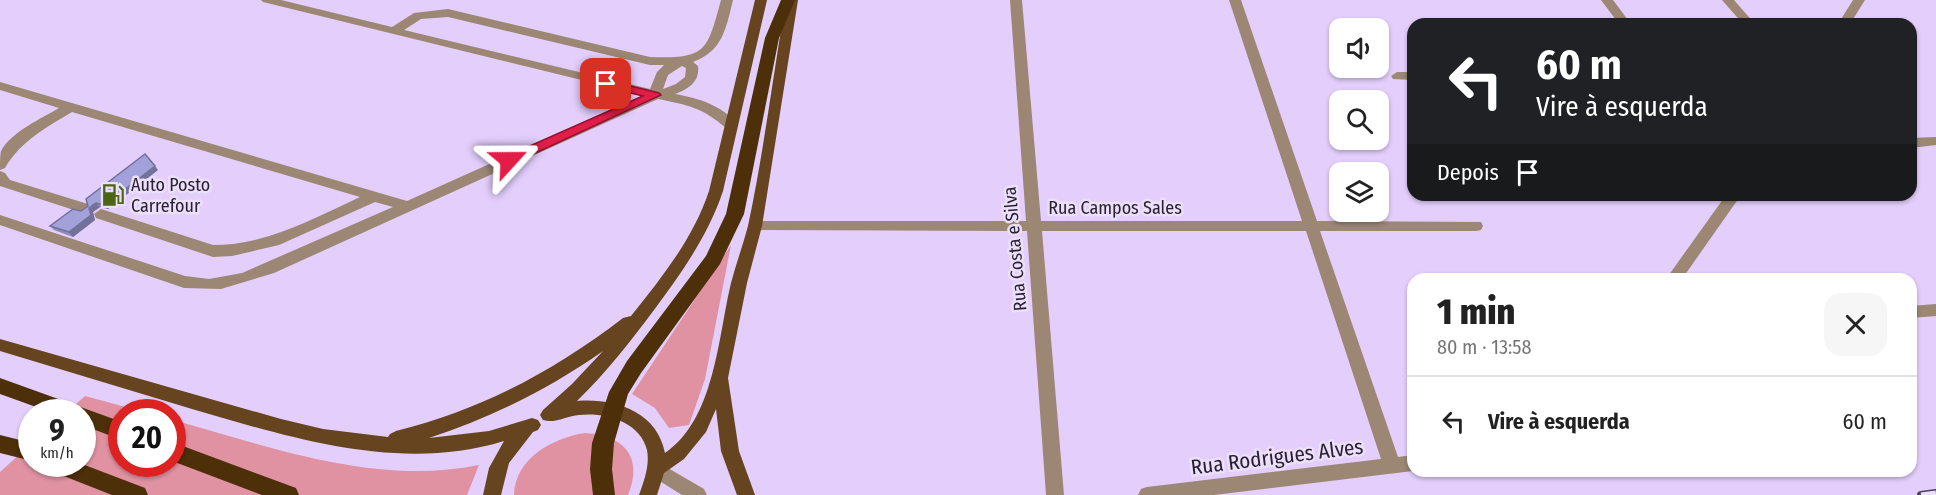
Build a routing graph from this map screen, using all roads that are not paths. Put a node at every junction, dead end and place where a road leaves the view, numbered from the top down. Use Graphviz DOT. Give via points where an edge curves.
graph roads {
  1 [pos="267,0"];
  2 [pos="727,0"];
  3 [pos="761,0"];
  4 [pos="1016,0"];
  5 [pos="1235,0"];
  6 [pos="1607,0"];
  7 [pos="1728,0"];
  8 [pos="1859,0"];
  9 [pos="787,5"];
  10 [pos="1620,18"];
  11 [pos="1744,18"];
  12 [pos="1848,18"];
  13 [pos="394,31"];
  14 [pos="678,61"];
  15 [pos="1397,76"];
  16 [pos="1407,76"];
  17 [pos="0,81"];
  18 [pos="6,88"];
  19 [pos="655,95"];
  20 [pos="70,107"];
  21 [pos="731,125"];
  22 [pos="1936,141"];
  23 [pos="1917,143"];
  24 [pos="0,165"];
  25 [pos="0,176"];
  26 [pos="375,196"];
  27 [pos="1730,201"];
  28 [pos="407,206"];
  29 [pos="83,208"];
  30 [pos="101,214"];
  31 [pos="0,220"];
  32 [pos="755,226"];
  33 [pos="1476,226"];
  34 [pos="1033,227"];
  35 [pos="1313,227"];
  36 [pos="1678,273"];
  37 [pos="648,306"];
  38 [pos="1936,310"];
  39 [pos="1917,312"];
  40 [pos="0,345"];
  41 [pos="721,375"];
  42 [pos="0,386"];
  43 [pos="36,399"];
  44 [pos="549,416"];
  45 [pos="532,425"];
  46 [pos="0,444"];
  47 [pos="372,444"];
  48 [pos="18,448"];
  49 [pos="186,456"];
  50 [pos="1407,464"];
  51 [pos="1392,466"];
  52 [pos="656,469"];
  53 [pos="92,477"];
  54 [pos="137,495"];
  55 [pos="288,495"];
  56 [pos="492,495"];
  57 [pos="604,495"];
  58 [pos="648,495"];
  59 [pos="698,495"];
  60 [pos="746,495"];
  61 [pos="1055,495"];
  62 [pos="1147,495"];
  1 -- 13 [label="street"];
  2 -- 14 [label="street" via="714,43 702,54"];
  3 -- 21 [label="main road"];
  4 -- 34 [label="street, Rua Costa e Silva"];
  5 -- 35 [label="street"];
  6 -- 10 [label="street"];
  7 -- 11 [label="street"];
  8 -- 12 [label="street"];
  9 -- 32 [label="main road"];
  9 -- 57 [label="highway" via="772,38 732,222 714,259 619,392 603,442"];
  13 -- 14 [label="street" via="418,16 448,13 650,61"];
  13 -- 19 [label="street"];
  14 -- 19 [label="street" via="659,76"];
  14 -- 19 [label="street" via="692,66 692,78"];
  15 -- 16 [label="street"];
  17 -- 18 [label="street"];
  18 -- 20 [label="street"];
  19 -- 21 [label="street" via="705,106"];
  19 -- 28 [label="street"];
  20 -- 24 [label="street" via="20,139"];
  20 -- 26 [label="street"];
  21 -- 37 [label="main road" via="710,212 684,258"];
  22 -- 23 [label="street"];
  25 -- 29 [label="street" via="5,183"];
  26 -- 28 [label="street"];
  26 -- 30 [label="street" via="261,246 226,253"];
  27 -- 36 [label="street"];
  28 -- 31 [label="street" via="255,275 205,285 184,282"];
  32 -- 34 [label="street, Rua Campos Sales"];
  32 -- 41 [label="main road"];
  33 -- 35 [label="street, Rua Campos Sales"];
  34 -- 35 [label="street, Rua Campos Sales"];
  34 -- 61 [label="street, Rua Costa e Silva"];
  35 -- 51 [label="street"];
  37 -- 44 [label="main road" via="616,351"];
  37 -- 47 [label="main road" via="566,368 490,408 430,430"];
  38 -- 39 [label="street"];
  40 -- 47 [label="main road" via="301,432"];
  41 -- 52 [label="main road" via="700,427 678,454"];
  41 -- 60 [label="main road" via="730,451"];
  42 -- 43 [label="highway"];
  44 -- 45 [label="main road"];
  44 -- 52 [label="main road" via="590,407 622,411 647,428 654,440"];
  45 -- 47 [label="main road" via="460,444"];
  45 -- 56 [label="main road" via="513,440 498,464"];
  46 -- 48 [label="highway"];
  49 -- 55 [label="highway"];
  50 -- 51 [label="street, Rua Rodrigues Alves"];
  51 -- 62 [label="street, Rua Rodrigues Alves"];
  52 -- 58 [label="main road"];
  52 -- 59 [label="street"];
  53 -- 54 [label="highway"];
}
